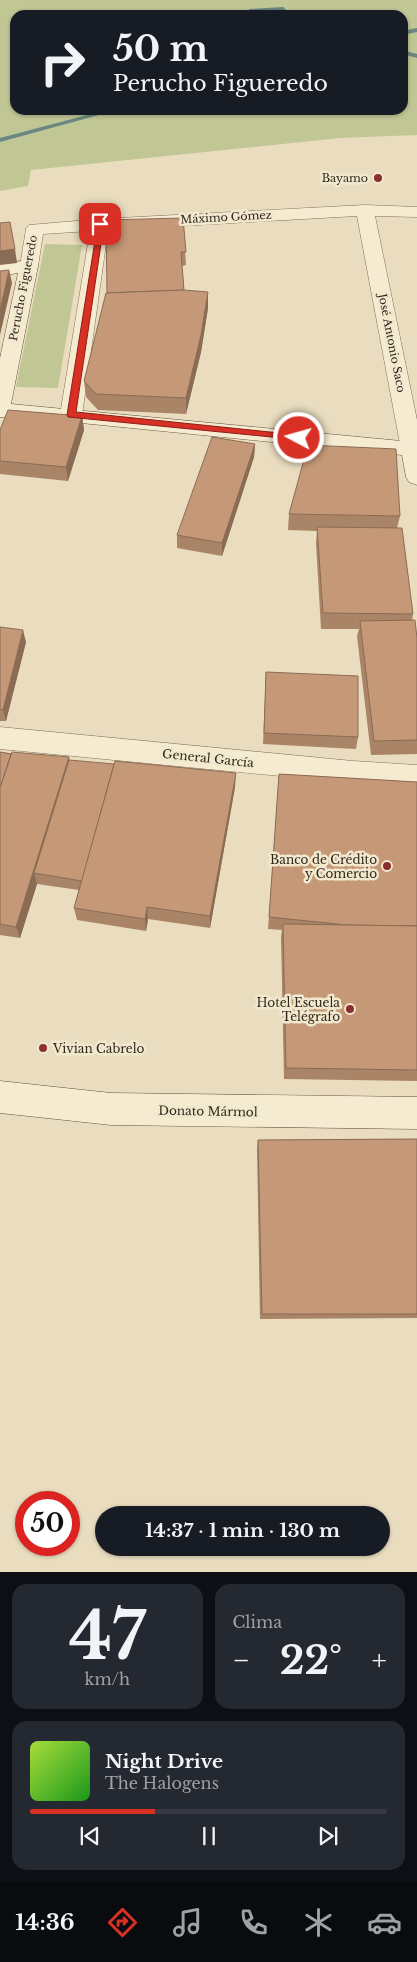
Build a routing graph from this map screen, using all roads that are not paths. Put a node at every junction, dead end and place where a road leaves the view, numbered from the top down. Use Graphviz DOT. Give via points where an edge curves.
graph roads {
  1 [pos="365,210"];
  2 [pos="417,212"];
  3 [pos="100,224"];
  4 [pos="35,229"];
  5 [pos="29,266"];
  6 [pos="0,270"];
  7 [pos="0,408"];
  8 [pos="71,415"];
  9 [pos="415,450"];
  10 [pos="417,477"];
  11 [pos="0,738"];
  12 [pos="417,776"];
  13 [pos="0,1097"];
  14 [pos="417,1113"];
  1 -- 2 [label="street, Máximo Gómez"];
  1 -- 3 [label="street, Máximo Gómez"];
  1 -- 9 [label="street, José Antonio Saco"];
  3 -- 4 [label="street, Máximo Gómez"];
  3 -- 8 [label="street"];
  4 -- 5 [label="street, Perucho Figueredo"];
  5 -- 6 [label="street"];
  5 -- 7 [label="street, Perucho Figueredo"];
  7 -- 8 [label="street"];
  8 -- 9 [label="street"];
  9 -- 10 [label="street, José Antonio Saco"];
  11 -- 12 [label="street, General García"];
  13 -- 14 [label="street, Donato Mármol" via="111,1109"];
}
